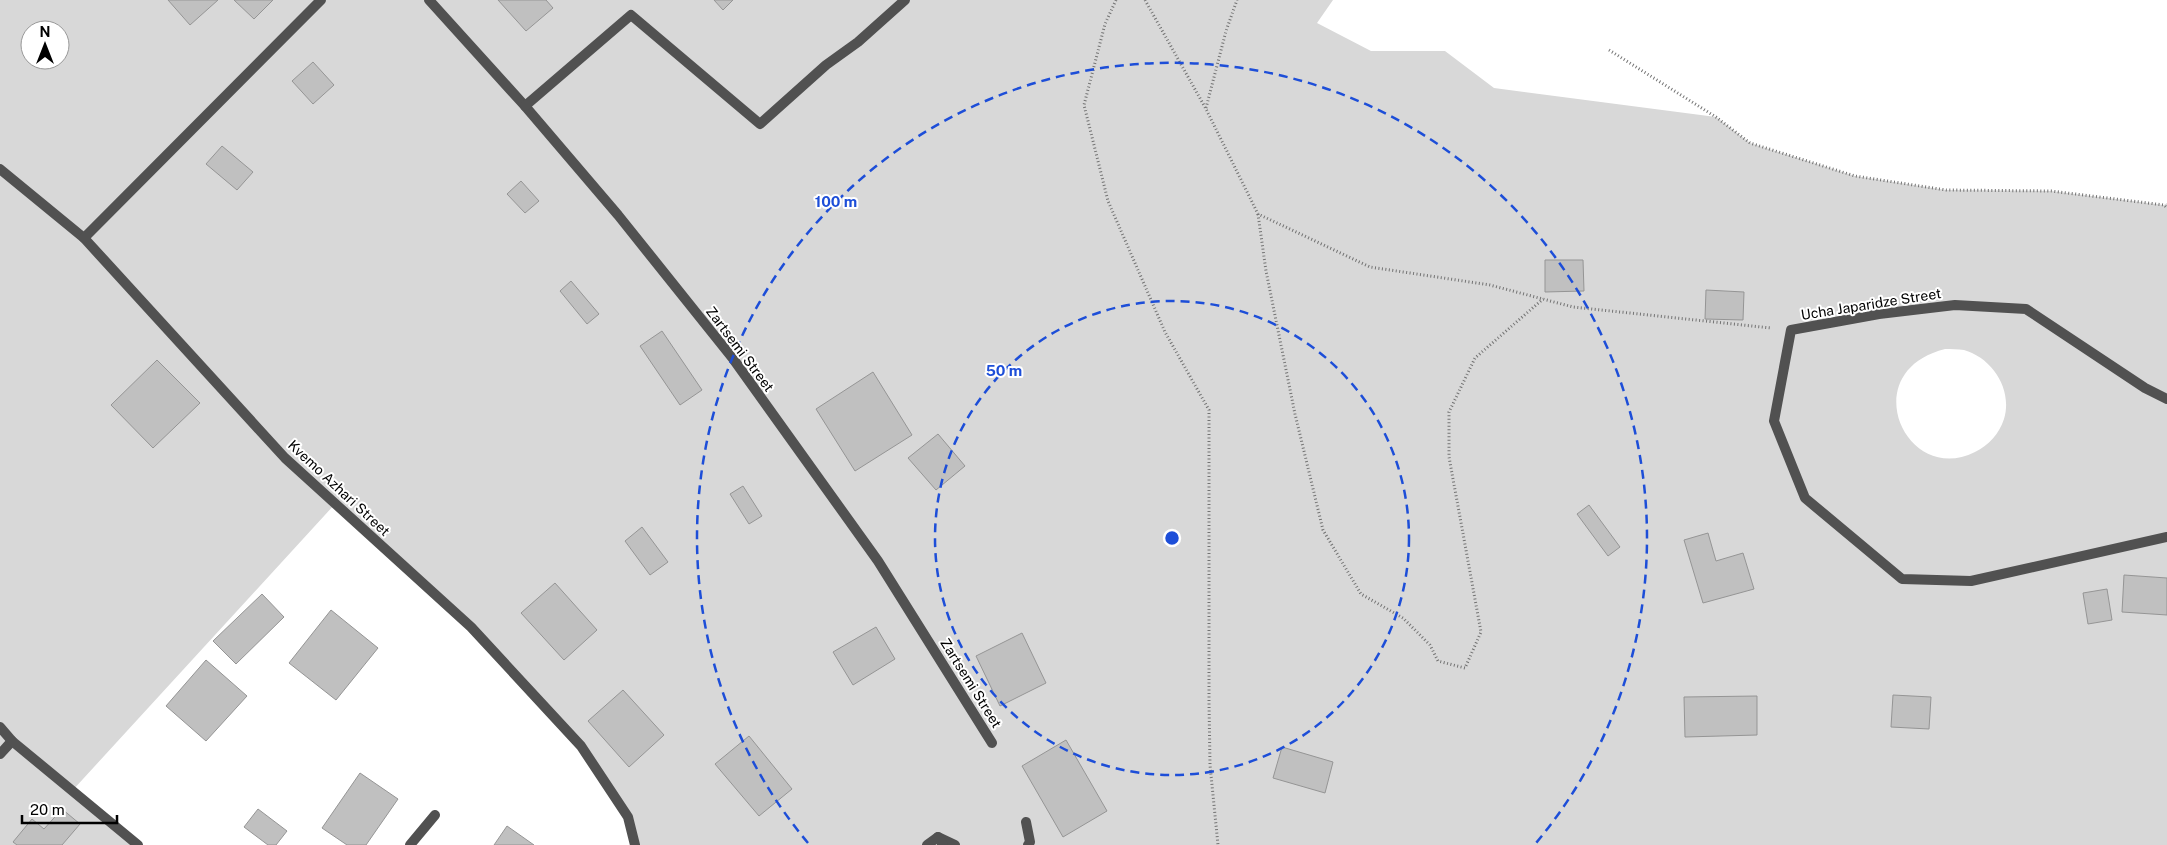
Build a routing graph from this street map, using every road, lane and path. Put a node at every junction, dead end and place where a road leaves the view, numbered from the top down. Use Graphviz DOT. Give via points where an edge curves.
graph roads {
  1 [pos="321,0"];
  2 [pos="429,0"];
  3 [pos="905,0"];
  4 [pos="1116,0"];
  5 [pos="1145,0"];
  6 [pos="1237,0"];
  7 [pos="1609,50"];
  8 [pos="525,106"];
  9 [pos="1206,109"];
  10 [pos="0,169"];
  11 [pos="2167,208"];
  12 [pos="1258,214"];
  13 [pos="84,238"];
  14 [pos="1543,299"];
  15 [pos="1792,330"];
  16 [pos="2167,399"];
  17 [pos="2167,537"];
  18 [pos="0,727"];
  19 [pos="12,741"];
  20 [pos="992,742"];
  21 [pos="0,754"];
  22 [pos="435,815"];
  23 [pos="1026,822"];
  24 [pos="941,841"];
  25 [pos="138,845"];
  26 [pos="410,845"];
  27 [pos="635,845"];
  28 [pos="927,845"];
  29 [pos="955,845"];
  30 [pos="1028,845"];
  31 [pos="1218,845"];
  1 -- 13 [label="street"];
  2 -- 8 [label="street, Zartsemi Street"];
  3 -- 8 [label="street" via="760,124 631,15"];
  4 -- 31 [label="path" via="1105,24 1084,105 1108,200 1165,332 1209,410 1209,721"];
  5 -- 9 [label="path"];
  6 -- 9 [label="path"];
  7 -- 11 [label="path" via="1750,142 1855,176 1946,190 2051,191 2164,205"];
  8 -- 20 [label="street, Zartsemi Street" via="618,215 734,360 878,561"];
  9 -- 12 [label="path"];
  10 -- 13 [label="street, Kvemo Azhari Street"];
  12 -- 14 [label="path" via="1370,267 1490,285"];
  12 -- 14 [label="path" via="1266,271 1323,530 1361,594 1403,618 1430,646 1438,661 1465,668 1482,632 1450,457 1450,412 1475,358"];
  13 -- 27 [label="street, Kvemo Azhari Street" via="284,458 471,627 581,746 628,817"];
  14 -- 15 [label="path" via="1574,307"];
  15 -- 16 [label="street, Ucha Japaridze Street" via="1879,314 1955,306 2026,309 2145,388"];
  15 -- 17 [label="street" via="1774,421 1805,498 1902,578 1971,581"];
  18 -- 19 [label="street"];
  19 -- 21 [label="street"];
  19 -- 25 [label="street"];
  22 -- 26 [label="street"];
  23 -- 30 [label="street"];
  24 -- 28 [label="street"];
  24 -- 29 [label="street"];
}
